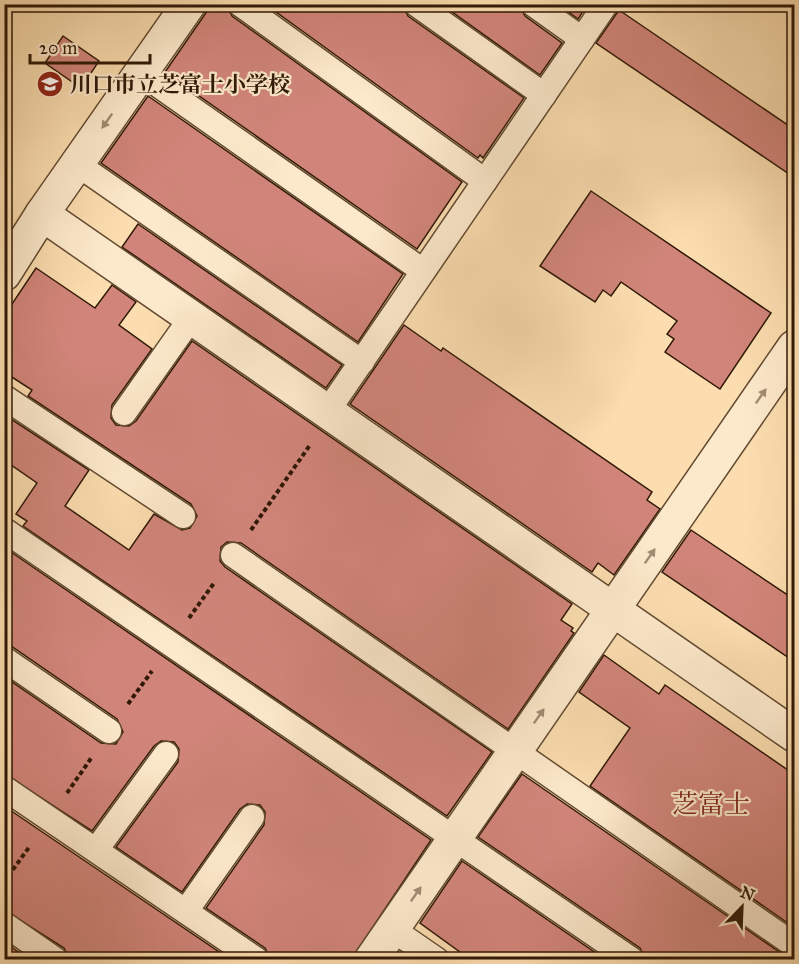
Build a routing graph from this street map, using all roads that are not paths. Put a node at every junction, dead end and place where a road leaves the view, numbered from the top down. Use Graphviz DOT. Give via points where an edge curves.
graph roads {
  1 [pos="189,4"];
  2 [pos="240,4"];
  3 [pos="416,4"];
  4 [pos="533,4"];
  5 [pos="606,4"];
  6 [pos="582,39"];
  7 [pos="141,73"];
  8 [pos="544,95"];
  9 [pos="77,164"];
  10 [pos="484,181"];
  11 [pos="42,214"];
  12 [pos="423,271"];
  13 [pos="4,274"];
  14 [pos="191,318"];
  15 [pos="795,347"];
  16 [pos="362,362"];
  17 [pos="4,397"];
  18 [pos="327,412"];
  19 [pos="124,414"];
  20 [pos="183,516"];
  21 [pos="4,530"];
  22 [pos="233,555"];
  23 [pos="613,610"];
  24 [pos="4,658"];
  25 [pos="109,731"];
  26 [pos="795,735"];
  27 [pos="516,751"];
  28 [pos="166,754"];
  29 [pos="4,788"];
  30 [pos="252,817"];
  31 [pos="455,839"];
  32 [pos="96,850"];
  33 [pos="186,911"];
  34 [pos="4,924"];
  35 [pos="392,929"];
  36 [pos="795,945"];
  37 [pos="56,960"];
  38 [pos="257,960"];
  39 [pos="371,960"];
  40 [pos="436,960"];
  41 [pos="632,960"];
  1 -- 7 [label="street"];
  2 -- 10 [label="lane"];
  3 -- 8 [label="lane"];
  4 -- 6 [label="lane"];
  5 -- 6 [label="lane"];
  6 -- 8 [label="lane"];
  7 -- 9 [label="street, one-way"];
  7 -- 12 [label="lane"];
  8 -- 10 [label="lane"];
  9 -- 11 [label="street"];
  9 -- 16 [label="lane"];
  10 -- 12 [label="lane"];
  11 -- 13 [label="street"];
  11 -- 14 [label="street"];
  12 -- 16 [label="lane"];
  14 -- 18 [label="street"];
  14 -- 19 [label="lane"];
  23 -- 15 [label="street, one-way"];
  16 -- 18 [label="lane"];
  17 -- 20 [label="lane"];
  18 -- 23 [label="street"];
  21 -- 31 [label="lane"];
  22 -- 27 [label="lane"];
  23 -- 26 [label="street"];
  27 -- 23 [label="street, one-way"];
  24 -- 25 [label="lane"];
  27 -- 31 [label="street"];
  27 -- 36 [label="lane"];
  28 -- 32 [label="lane"];
  29 -- 32 [label="lane"];
  30 -- 33 [label="lane"];
  35 -- 31 [label="street, one-way"];
  31 -- 41 [label="lane"];
  32 -- 33 [label="lane"];
  33 -- 38 [label="lane"];
  34 -- 37 [label="lane"];
  35 -- 39 [label="street"];
  35 -- 40 [label="lane"];
}
